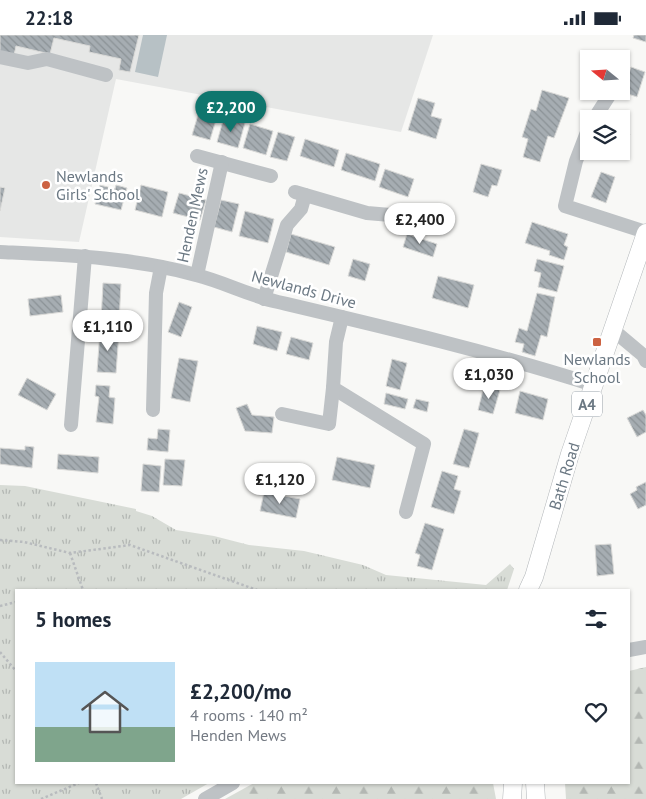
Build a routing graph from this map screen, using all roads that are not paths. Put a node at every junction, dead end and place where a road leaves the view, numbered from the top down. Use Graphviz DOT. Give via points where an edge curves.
graph roads {
  1 [pos="0,57"];
  2 [pos="106,75"];
  3 [pos="580,151"];
  4 [pos="197,156"];
  5 [pos="222,162"];
  6 [pos="271,176"];
  7 [pos="402,216"];
  8 [pos="646,233"];
  9 [pos="0,251"];
  10 [pos="85,257"];
  11 [pos="161,267"];
  12 [pos="197,275"];
  13 [pos="264,299"];
  14 [pos="342,317"];
  15 [pos="613,331"];
  16 [pos="646,361"];
  17 [pos="594,385"];
  18 [pos="333,388"];
  19 [pos="153,410"];
  20 [pos="282,415"];
  21 [pos="72,425"];
  22 [pos="406,512"];
  23 [pos="533,586"];
  24 [pos="646,647"];
  25 [pos="630,651"];
  26 [pos="231,784"];
  27 [pos="513,784"];
  28 [pos="535,784"];
  29 [pos="206,799"];
  30 [pos="512,799"];
  31 [pos="536,799"];
  1 -- 2 [label="street" via="28,63 47,59"];
  3 -- 8 [label="street" via="565,206"];
  4 -- 5 [label="street, Henden Mews"];
  5 -- 6 [label="street, Henden Mews"];
  5 -- 12 [label="street, Henden Mews"];
  7 -- 13 [label="street" via="367,213 300,193 301,209 287,225"];
  8 -- 15 [label="main road, Bath Road / A4"];
  9 -- 10 [label="street, Newlands Drive"];
  10 -- 11 [label="street, Newlands Drive"];
  10 -- 21 [label="street"];
  11 -- 12 [label="street, Newlands Drive"];
  11 -- 19 [label="street" via="156,293"];
  12 -- 13 [label="street, Newlands Drive"];
  13 -- 14 [label="street, Newlands Drive"];
  14 -- 17 [label="street, Newlands Drive"];
  14 -- 18 [label="street" via="336,342"];
  15 -- 16 [label="street"];
  15 -- 17 [label="main road, Bath Road / A4"];
  17 -- 23 [label="main road, Bath Road / A4" via="570,454"];
  18 -- 20 [label="street" via="328,424"];
  18 -- 22 [label="street" via="424,444"];
  24 -- 25 [label="street"];
  26 -- 29 [label="street"];
  27 -- 30 [label="main road"];
  28 -- 31 [label="main road"];
}
